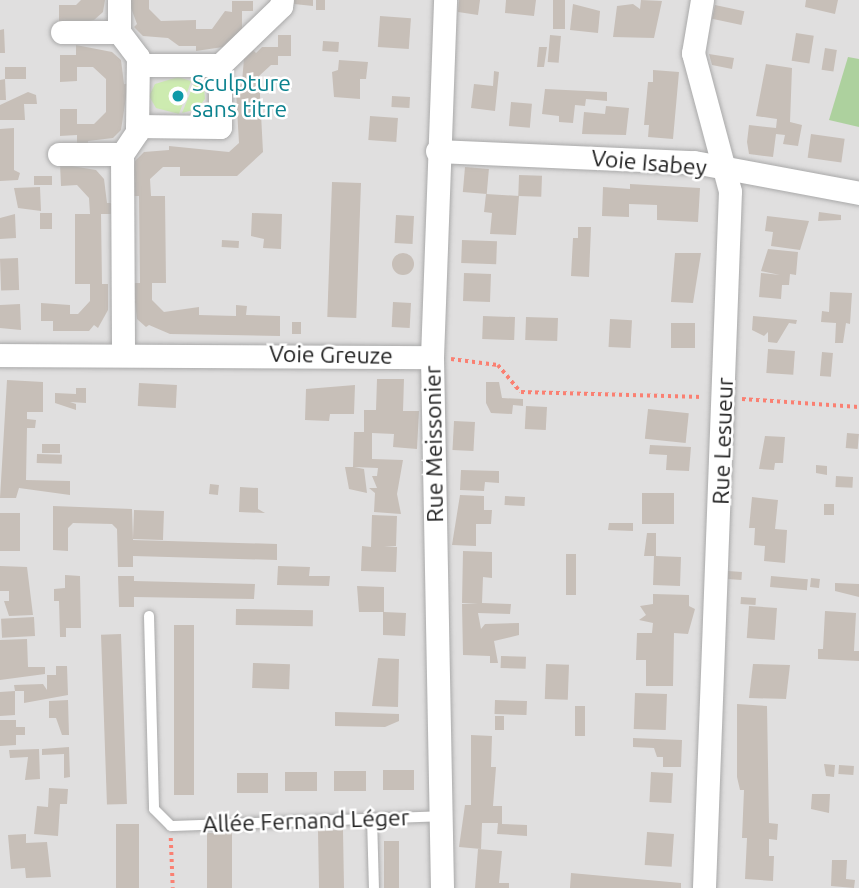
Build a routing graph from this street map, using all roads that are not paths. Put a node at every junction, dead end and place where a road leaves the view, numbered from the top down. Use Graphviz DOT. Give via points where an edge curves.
graph roads {
  1 [pos="119,0"];
  2 [pos="282,0"];
  3 [pos="445,0"];
  4 [pos="702,0"];
  5 [pos="62,32"];
  6 [pos="119,32"];
  7 [pos="138,65"];
  8 [pos="220,65"];
  9 [pos="137,126"];
  10 [pos="437,151"];
  11 [pos="59,153"];
  12 [pos="122,154"];
  13 [pos="725,171"];
  14 [pos="859,193"];
  15 [pos="123,353"];
  16 [pos="0,355"];
  17 [pos="432,357"];
  18 [pos="149,616"];
  19 [pos="442,816"];
  20 [pos="372,818"];
  21 [pos="374,888"];
  22 [pos="442,888"];
  23 [pos="704,888"];
  1 -- 6 [label="street"];
  2 -- 8 [label="street"];
  3 -- 10 [label="street, Rue Meissonier"];
  4 -- 13 [label="street, Rue Lesueur" via="693,53"];
  5 -- 6 [label="street"];
  6 -- 7 [label="street" via="138,57"];
  7 -- 8 [label="street"];
  7 -- 9 [label="street"];
  8 -- 9 [label="street" via="220,127"];
  9 -- 12 [label="street"];
  10 -- 13 [label="street, Voie Isabey" via="694,162"];
  10 -- 17 [label="street, Rue Meissonier"];
  11 -- 12 [label="street"];
  12 -- 15 [label="street"];
  13 -- 14 [label="street, Voie Isabey"];
  13 -- 23 [label="street, Rue Lesueur" via="730,191 725,398"];
  15 -- 16 [label="street, Voie Greuze"];
  15 -- 17 [label="street, Voie Greuze"];
  17 -- 19 [label="street, Rue Meissonier"];
  18 -- 20 [label="lane, Allée Fernand Léger" via="154,809 171,826"];
  19 -- 20 [label="lane, Allée Fernand Léger"];
  19 -- 22 [label="street, Rue Meissonier"];
  20 -- 21 [label="lane"];
}
